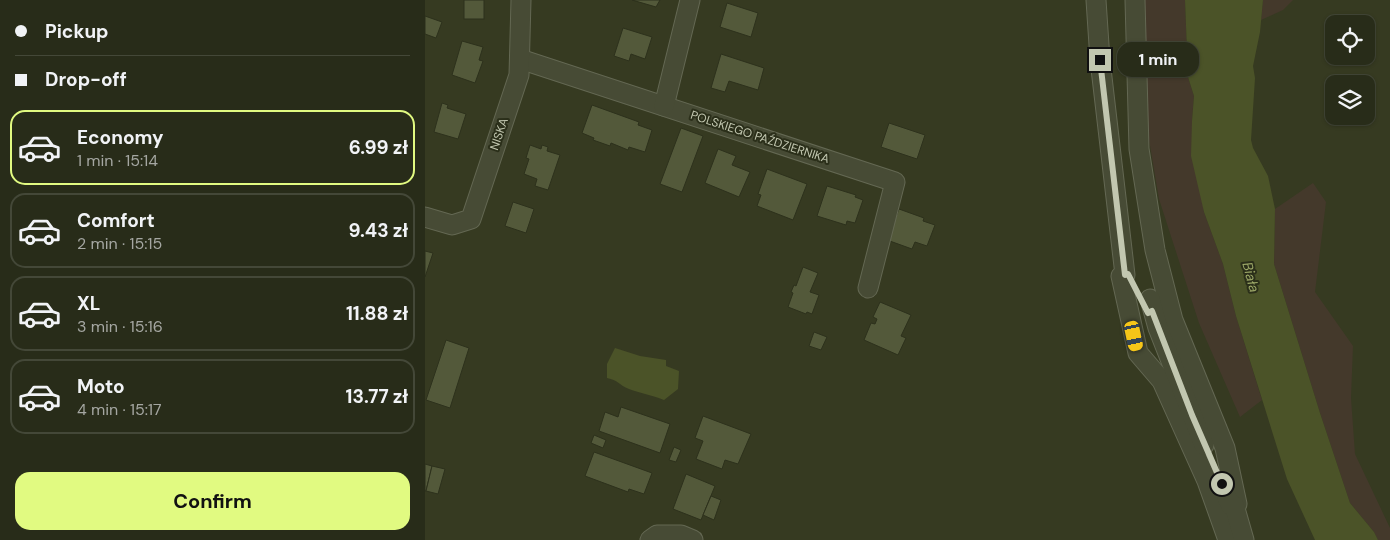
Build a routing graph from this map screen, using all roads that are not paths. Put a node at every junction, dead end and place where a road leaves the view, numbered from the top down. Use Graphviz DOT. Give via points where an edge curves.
graph roads {
  1 [pos="521,0"];
  2 [pos="690,0"];
  3 [pos="1096,0"];
  4 [pos="1135,0"];
  5 [pos="520,59"];
  6 [pos="664,106"];
  7 [pos="425,217"];
  8 [pos="1125,275"];
  9 [pos="869,288"];
  10 [pos="1234,505"];
  11 [pos="651,540"];
  12 [pos="693,540"];
  13 [pos="1229,540"];
  14 [pos="1244,540"];
  1 -- 5 [label="street, NISKA"];
  2 -- 6 [label="street"];
  3 -- 8 [label="street"];
  4 -- 10 [label="street" via="1139,149 1155,250 1173,320 1225,448 1237,504"];
  5 -- 6 [label="street, POLSKIEGO PAŹDZIERNIKA"];
  5 -- 7 [label="street, NISKA" via="519,75 471,219 452,225"];
  6 -- 9 [label="street, POLSKIEGO PAŹDZIERNIKA" via="895,182"];
  8 -- 10 [label="street" via="1128,274 1148,313 1151,305 1192,415 1231,506"];
  8 -- 13 [label="street" via="1121,276 1138,353 1162,381 1207,481"];
  10 -- 14 [label="street"];
  11 -- 12 [label="street" via="657,534 681,535"];
}
